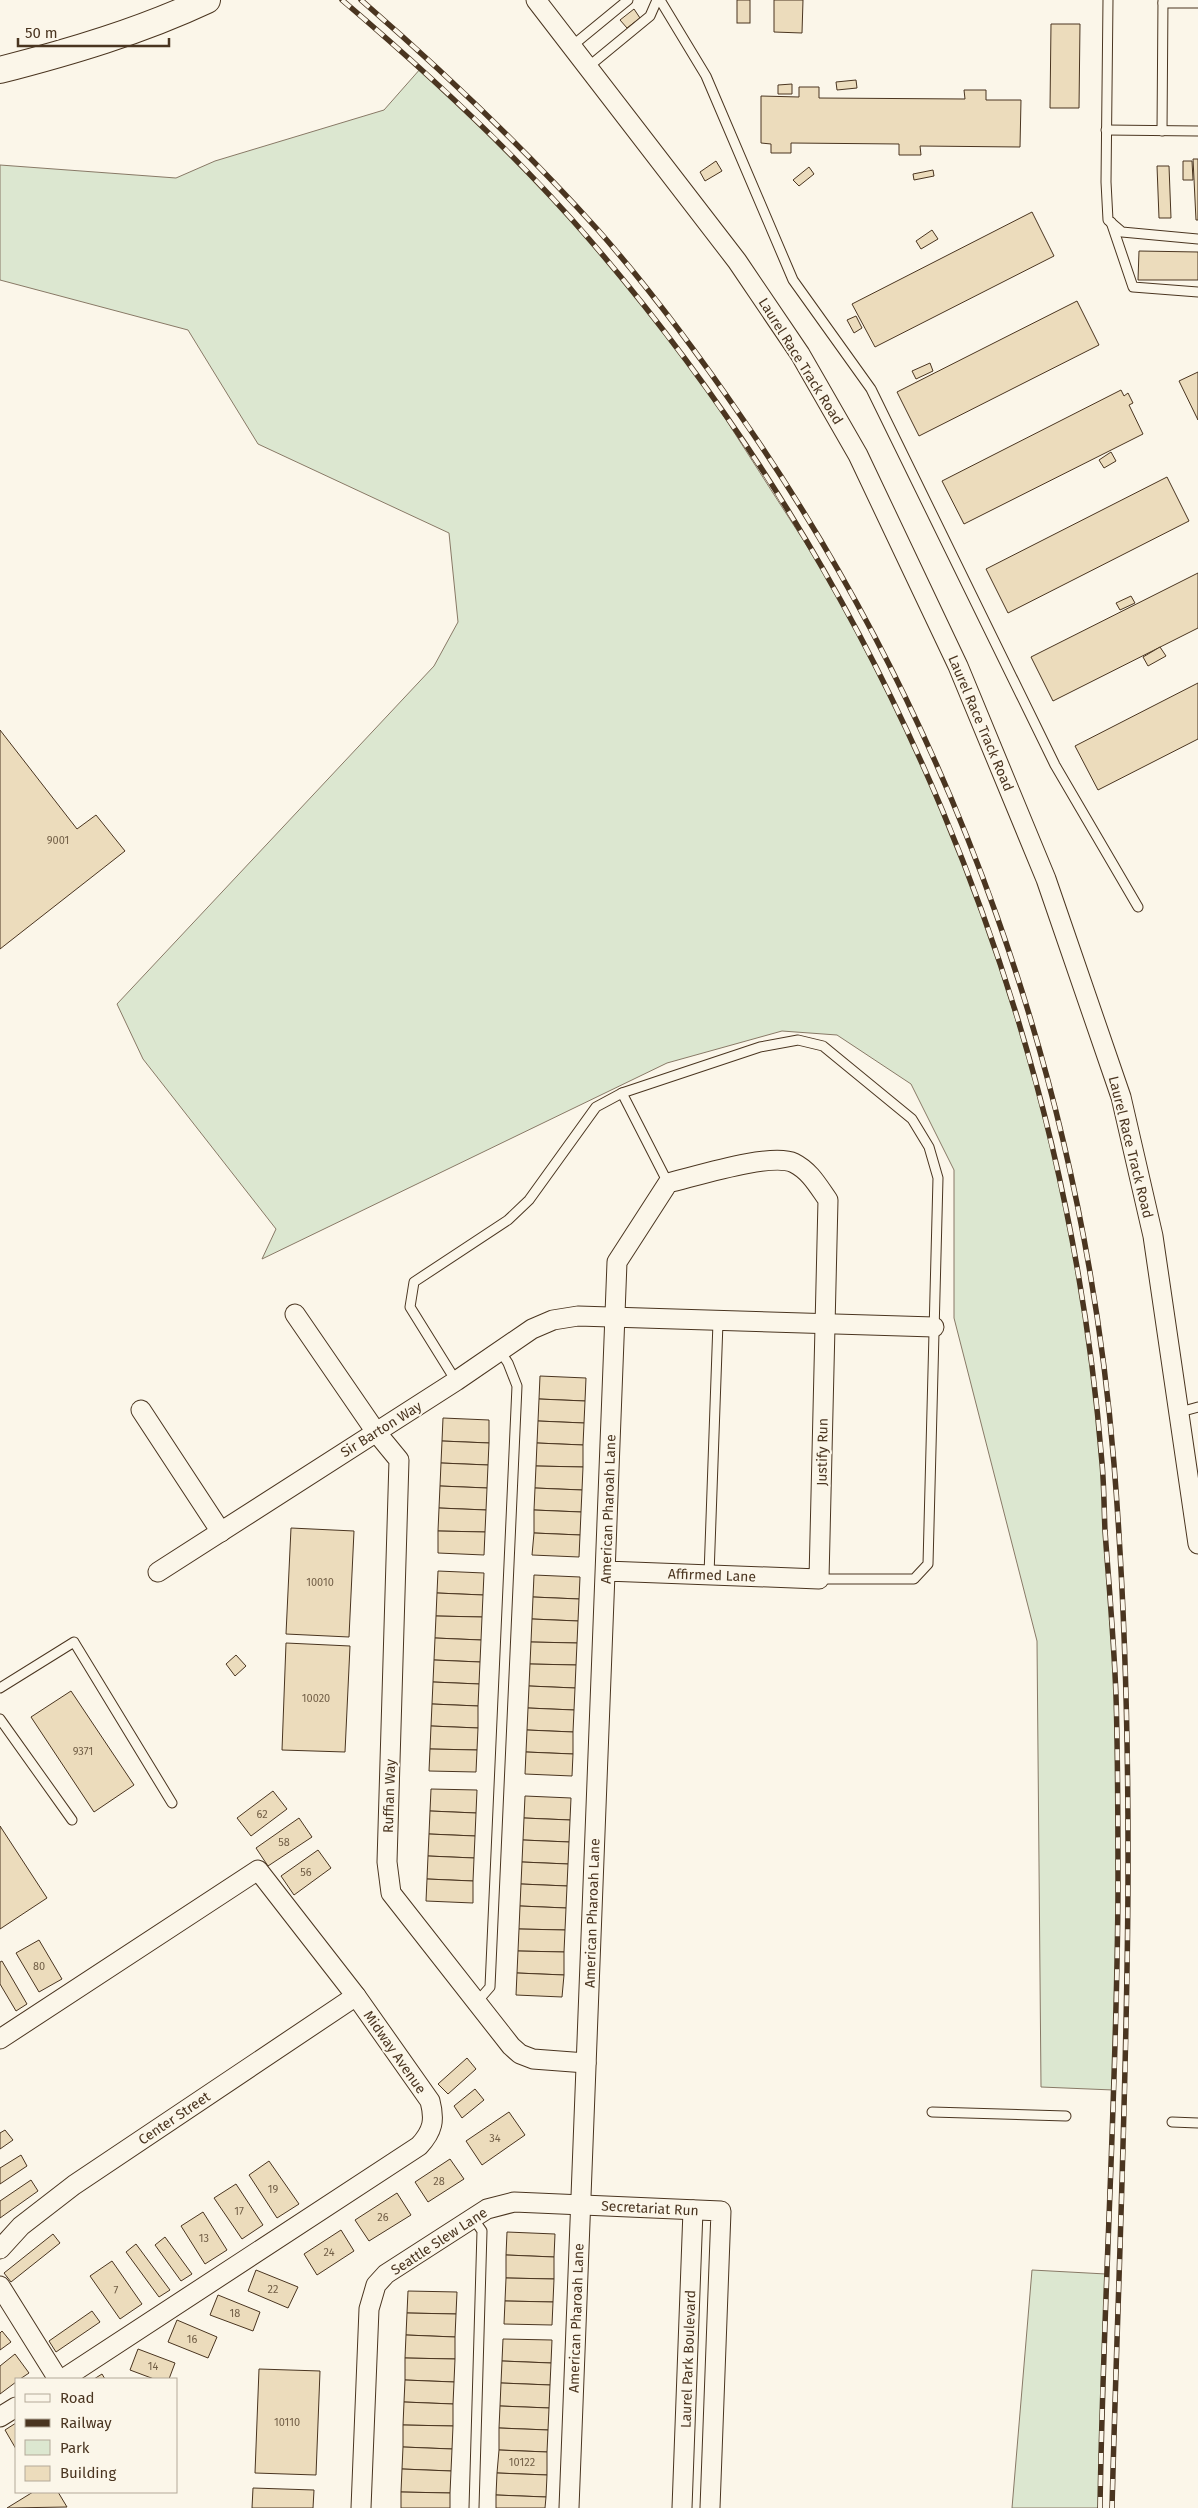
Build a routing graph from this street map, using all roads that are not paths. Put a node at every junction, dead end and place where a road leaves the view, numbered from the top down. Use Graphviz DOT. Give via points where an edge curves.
graph roads {
  1 [pos="207,0"];
  2 [pos="536,0"];
  3 [pos="628,0"];
  4 [pos="657,0"];
  5 [pos="660,0"];
  6 [pos="1108,0"];
  7 [pos="1163,1"];
  8 [pos="1198,3"];
  9 [pos="572,46"];
  10 [pos="588,67"];
  11 [pos="0,70"];
  12 [pos="1106,130"];
  13 [pos="1162,131"];
  14 [pos="1198,131"];
  15 [pos="1111,222"];
  16 [pos="1198,239"];
  17 [pos="1198,292"];
  18 [pos="1138,907"];
  19 [pos="622,1093"];
  20 [pos="668,1184"];
  21 [pos="295,1314"];
  22 [pos="615,1319"];
  23 [pos="718,1322"];
  24 [pos="825,1324"];
  25 [pos="934,1327"];
  26 [pos="500,1351"];
  27 [pos="456,1381"];
  28 [pos="141,1410"];
  29 [pos="1189,1410"];
  30 [pos="376,1432"];
  31 [pos="1193,1463"];
  32 [pos="1197,1518"];
  33 [pos="221,1532"];
  34 [pos="1198,1544"];
  35 [pos="606,1571"];
  36 [pos="158,1572"];
  37 [pos="709,1575"];
  38 [pos="819,1579"];
  39 [pos="0,1688"];
  40 [pos="0,1719"];
  41 [pos="172,1803"];
  42 [pos="72,1820"];
  43 [pos="356,1996"];
  44 [pos="476,2003"];
  45 [pos="0,2040"];
  46 [pos="586,2063"];
  47 [pos="932,2112"];
  48 [pos="1066,2116"];
  49 [pos="1172,2122"];
  50 [pos="1198,2123"];
  51 [pos="580,2204"];
  52 [pos="693,2210"];
  53 [pos="721,2211"];
  54 [pos="473,2218"];
  55 [pos="0,2249"];
  56 [pos="0,2286"];
  57 [pos="57,2378"];
  58 [pos="65,2378"];
  59 [pos="15,2409"];
  60 [pos="0,2417"];
  61 [pos="362,2508"];
  62 [pos="474,2508"];
  63 [pos="569,2508"];
  64 [pos="682,2508"];
  65 [pos="710,2508"];
  1 -- 11 [label="street" via="122,35"];
  2 -- 9 [label="street, Laurel Race Track Road"];
  3 -- 9 [label="lane"];
  4 -- 10 [label="lane" via="650,16"];
  5 -- 18 [label="lane" via="706,76 793,280 871,389 1055,765"];
  6 -- 12 [label="lane"];
  7 -- 8 [label="lane"];
  7 -- 13 [label="lane"];
  9 -- 10 [label="street, Laurel Race Track Road"];
  10 -- 29 [label="street, Laurel Race Track Road" via="737,261 800,354 858,455 958,666 1046,880 1121,1097"];
  12 -- 13 [label="lane"];
  12 -- 15 [label="lane" via="1108,220"];
  13 -- 14 [label="lane"];
  15 -- 16 [label="lane" via="1122,232"];
  15 -- 17 [label="lane" via="1133,287"];
  19 -- 20 [label="lane"];
  19 -- 25 [label="lane" via="760,1047 798,1040 822,1046 912,1119 930,1147 938,1178"];
  19 -- 27 [label="lane" via="596,1107 529,1200 508,1220 414,1282 410,1307"];
  20 -- 22 [label="street, American Pharoah Lane" via="617,1262"];
  20 -- 24 [label="street, Justify Run" via="764,1160 792,1162 812,1176 828,1200"];
  21 -- 30 [label="street, Ruffian Way"];
  22 -- 23 [label="street, Sir Barton Way"];
  22 -- 26 [label="street, Sir Barton Way" via="578,1316 553,1320 532,1329"];
  22 -- 35 [label="street, American Pharoah Lane"];
  23 -- 24 [label="street, Sir Barton Way"];
  23 -- 37 [label="lane"];
  24 -- 25 [label="street, Sir Barton Way"];
  24 -- 38 [label="street, Justify Run"];
  25 -- 38 [label="lane" via="928,1564 914,1579"];
  26 -- 27 [label="street, Sir Barton Way"];
  26 -- 44 [label="lane" via="517,1386 490,1987"];
  27 -- 30 [label="street, Sir Barton Way"];
  28 -- 33 [label="street"];
  29 -- 31 [label="street, Laurel Race Track Road"];
  30 -- 33 [label="street, Sir Barton Way"];
  30 -- 44 [label="street, Ruffian Way" via="399,1460 387,1874 391,1893"];
  31 -- 32 [label="street, Laurel Race Track Road"];
  32 -- 34 [label="street, Laurel Race Track Road"];
  33 -- 36 [label="street, Sir Barton Way"];
  35 -- 37 [label="street, Affirmed Lane"];
  35 -- 46 [label="street, American Pharoah Lane"];
  37 -- 38 [label="street, Affirmed Lane"];
  39 -- 41 [label="lane" via="74,1642"];
  40 -- 42 [label="lane"];
  43 -- 45 [label="street, Midway Avenue" via="258,1870"];
  43 -- 55 [label="street, Center Street" via="74,2185 21,2226"];
  43 -- 58 [label="street, Midway Avenue" via="430,2101 433,2126 428,2136 419,2146"];
  44 -- 46 [label="street, Ruffian Way" via="520,2054 546,2062"];
  46 -- 51 [label="street, American Pharoah Lane"];
  47 -- 48 [label="lane"];
  49 -- 50 [label="lane"];
  51 -- 52 [label="street, Secretariat Run"];
  51 -- 54 [label="street, Seattle Slew Lane" via="514,2202 494,2206"];
  51 -- 63 [label="street, American Pharoah Lane"];
  52 -- 53 [label="street, Secretariat Run"];
  52 -- 64 [label="street, Laurel Park Boulevard"];
  53 -- 65 [label="street, Laurel Park Boulevard"];
  54 -- 61 [label="street, Seattle Slew Lane" via="386,2274 372,2295"];
  54 -- 62 [label="lane" via="482,2232"];
  56 -- 57 [label="street"];
  59 -- 60 [label="street"];
}
